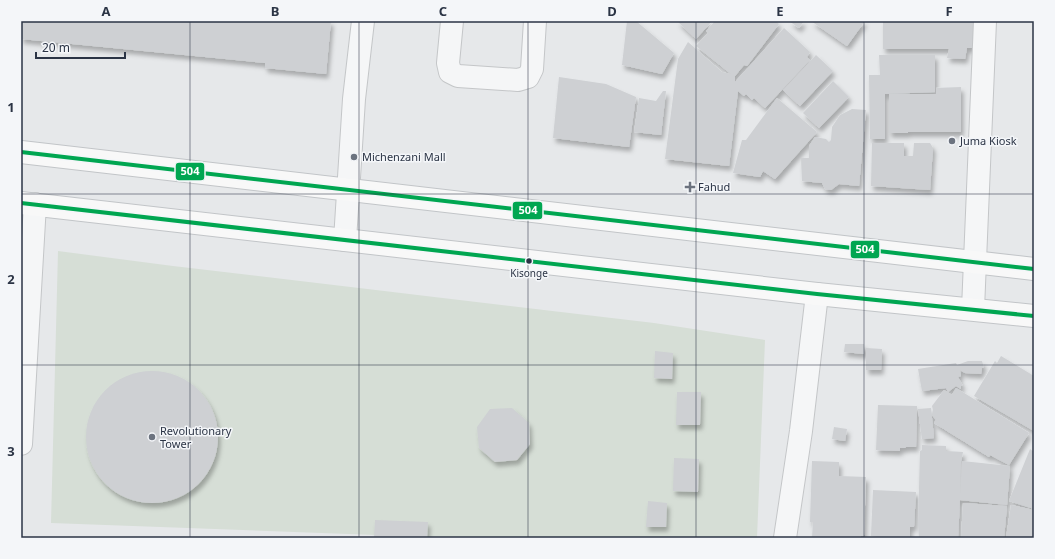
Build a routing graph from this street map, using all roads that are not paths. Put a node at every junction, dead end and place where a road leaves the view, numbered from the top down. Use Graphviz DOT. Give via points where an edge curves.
graph roads {
  1 [pos="364,21"];
  2 [pos="452,21"];
  3 [pos="535,21"];
  4 [pos="985,21"];
  5 [pos="21,152"];
  6 [pos="349,190"];
  7 [pos="28,203"];
  8 [pos="345,240"];
  9 [pos="975,263"];
  10 [pos="1034,269"];
  11 [pos="817,294"];
  12 [pos="973,309"];
  13 [pos="1034,316"];
  14 [pos="21,444"];
  15 [pos="785,538"];
  1 -- 6 [label="street" via="354,99"];
  2 -- 3 [label="street" via="448,63 450,72 458,76 518,80 528,78 532,69"];
  4 -- 9 [label="street"];
  5 -- 6 [label="main road"];
  6 -- 8 [label="street"];
  6 -- 9 [label="main road"];
  7 -- 8 [label="main road"];
  7 -- 14 [label="street"];
  8 -- 11 [label="main road"];
  9 -- 10 [label="main road"];
  9 -- 12 [label="street"];
  11 -- 12 [label="main road"];
  11 -- 15 [label="street"];
  12 -- 13 [label="main road"];
}
